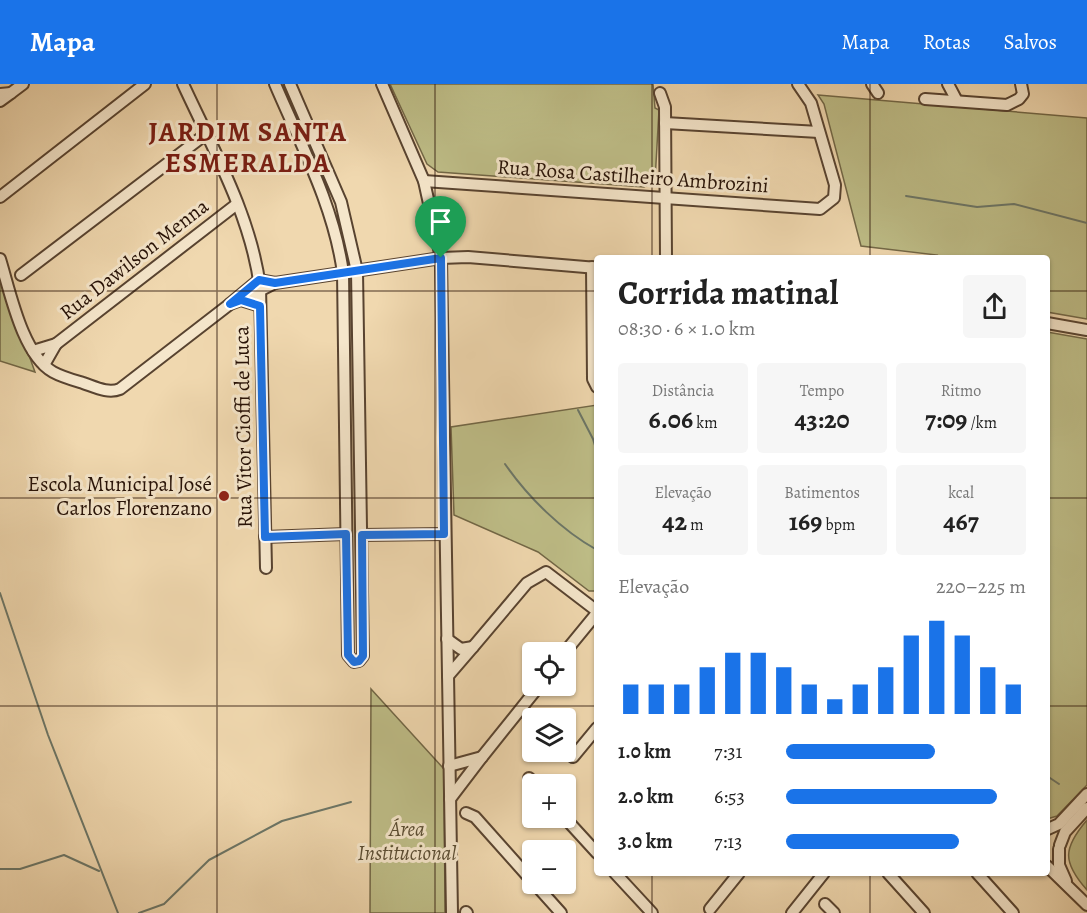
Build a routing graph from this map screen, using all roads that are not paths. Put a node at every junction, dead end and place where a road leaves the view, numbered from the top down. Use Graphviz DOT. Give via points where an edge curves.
graph roads {
  1 [pos="23,84"];
  2 [pos="145,84"];
  3 [pos="183,84"];
  4 [pos="274,84"];
  5 [pos="290,84"];
  6 [pos="382,84"];
  7 [pos="798,84"];
  8 [pos="948,84"];
  9 [pos="1021,84"];
  10 [pos="660,93"];
  11 [pos="5,94"];
  12 [pos="925,99"];
  13 [pos="0,101"];
  14 [pos="957,101"];
  15 [pos="665,123"];
  16 [pos="819,132"];
  17 [pos="206,134"];
  18 [pos="424,181"];
  19 [pos="0,197"];
  20 [pos="664,197"];
  21 [pos="237,204"];
  22 [pos="666,255"];
  23 [pos="441,258"];
  24 [pos="0,259"];
  25 [pos="594,267"];
  26 [pos="357,271"];
  27 [pos="343,273"];
  28 [pos="7,280"];
  29 [pos="259,280"];
  30 [pos="275,283"];
  31 [pos="260,292"];
  32 [pos="241,300"];
  33 [pos="230,304"];
  34 [pos="260,306"];
  35 [pos="1050,324"];
  36 [pos="1087,330"];
  37 [pos="56,344"];
  38 [pos="38,358"];
  39 [pos="346,534"];
  40 [pos="444,534"];
  41 [pos="362,535"];
  42 [pos="265,537"];
  43 [pos="266,568"];
  44 [pos="594,610"];
  45 [pos="594,616"];
  46 [pos="447,639"];
  47 [pos="573,642"];
  48 [pos="473,646"];
  49 [pos="461,649"];
  50 [pos="447,653"];
  51 [pos="448,676"];
  52 [pos="531,696"];
  53 [pos="594,732"];
  54 [pos="576,753"];
  55 [pos="482,757"];
  56 [pos="449,770"];
  57 [pos="471,770"];
  58 [pos="1087,794"];
  59 [pos="450,800"];
  60 [pos="1087,808"];
  61 [pos="466,813"];
  62 [pos="574,828"];
  63 [pos="1050,828"];
  64 [pos="1050,830"];
  65 [pos="1060,847"];
  66 [pos="594,850"];
  67 [pos="1050,857"];
  68 [pos="522,869"];
  69 [pos="1050,869"];
  70 [pos="618,876"];
  71 [pos="737,876"];
  72 [pos="822,876"];
  73 [pos="891,876"];
  74 [pos="980,876"];
  75 [pos="544,894"];
  76 [pos="1077,895"];
  77 [pos="825,904"];
  78 [pos="1087,905"];
  79 [pos="710,909"];
  80 [pos="452,913"];
  81 [pos="561,913"];
  82 [pos="651,913"];
  83 [pos="792,913"];
  84 [pos="834,913"];
  85 [pos="924,913"];
  86 [pos="1013,913"];
  1 -- 11 [label="street"];
  2 -- 19 [label="street"];
  3 -- 17 [label="street, Rua Vitor Cioffi de Luca"];
  4 -- 27 [label="street" via="327,204"];
  5 -- 26 [label="street" via="341,202"];
  6 -- 18 [label="street"];
  7 -- 16 [label="street" via="811,103"];
  8 -- 14 [label="street"];
  9 -- 14 [label="street" via="1023,94 1007,105"];
  10 -- 15 [label="street"];
  11 -- 13 [label="street"];
  12 -- 14 [label="street"];
  15 -- 16 [label="street"];
  15 -- 20 [label="street"];
  16 -- 20 [label="street, Rua Rosa Castilheiro Ambrozini" via="835,185 834,198 824,207"];
  17 -- 21 [label="street, Rua Vitor Cioffi de Luca"];
  17 -- 28 [label="street" via="21,275"];
  18 -- 20 [label="street, Rua Rosa Castilheiro Ambrozini"];
  18 -- 23 [label="street"];
  20 -- 22 [label="street"];
  21 -- 29 [label="street, Rua Vitor Cioffi de Luca" via="252,244"];
  21 -- 37 [label="street, Rua Dawilson Menna"];
  23 -- 25 [label="street"];
  23 -- 26 [label="street"];
  23 -- 40 [label="street"];
  24 -- 28 [label="street"];
  26 -- 27 [label="street"];
  26 -- 41 [label="street"];
  27 -- 30 [label="street"];
  27 -- 39 [label="street"];
  28 -- 38 [label="street"];
  29 -- 30 [label="street"];
  29 -- 31 [label="street, Rua Vitor Cioffi de Luca"];
  29 -- 33 [label="street"];
  30 -- 31 [label="street"];
  31 -- 32 [label="street"];
  31 -- 34 [label="street, Rua Vitor Cioffi de Luca"];
  32 -- 33 [label="street"];
  32 -- 34 [label="street"];
  33 -- 38 [label="street" via="120,389 111,391 66,378"];
  34 -- 42 [label="street, Rua Vitor Cioffi de Luca"];
  35 -- 36 [label="street"];
  37 -- 38 [label="street, Rua Dawilson Menna"];
  37 -- 38 [label="street, Rua Dawilson Menna"];
  39 -- 41 [label="street" via="348,655 354,662 363,656"];
  39 -- 42 [label="street"];
  40 -- 41 [label="street"];
  40 -- 46 [label="street"];
  42 -- 43 [label="street, Rua Vitor Cioffi de Luca"];
  44 -- 48 [label="street" via="546,572 527,583"];
  45 -- 47 [label="street"];
  46 -- 49 [label="street"];
  46 -- 50 [label="street"];
  48 -- 49 [label="street"];
  48 -- 51 [label="street"];
  49 -- 50 [label="street"];
  50 -- 51 [label="street"];
  51 -- 56 [label="street"];
  52 -- 55 [label="street"];
  53 -- 54 [label="street"];
  55 -- 56 [label="street"];
  55 -- 57 [label="street"];
  56 -- 57 [label="street" via="458,778"];
  56 -- 59 [label="street"];
  57 -- 59 [label="street"];
  58 -- 63 [label="street" via="1059,824"];
  59 -- 80 [label="street"];
  60 -- 65 [label="street" via="1065,832"];
  61 -- 68 [label="street"];
  62 -- 66 [label="street"];
  64 -- 65 [label="street" via="1056,833"];
  65 -- 67 [label="street"];
  65 -- 76 [label="street" via="1061,870"];
  69 -- 76 [label="street"];
  70 -- 82 [label="street"];
  71 -- 79 [label="street"];
  72 -- 83 [label="street"];
  73 -- 85 [label="street"];
  74 -- 86 [label="street"];
  75 -- 81 [label="street"];
  76 -- 78 [label="street"];
  77 -- 84 [label="street"];
}
